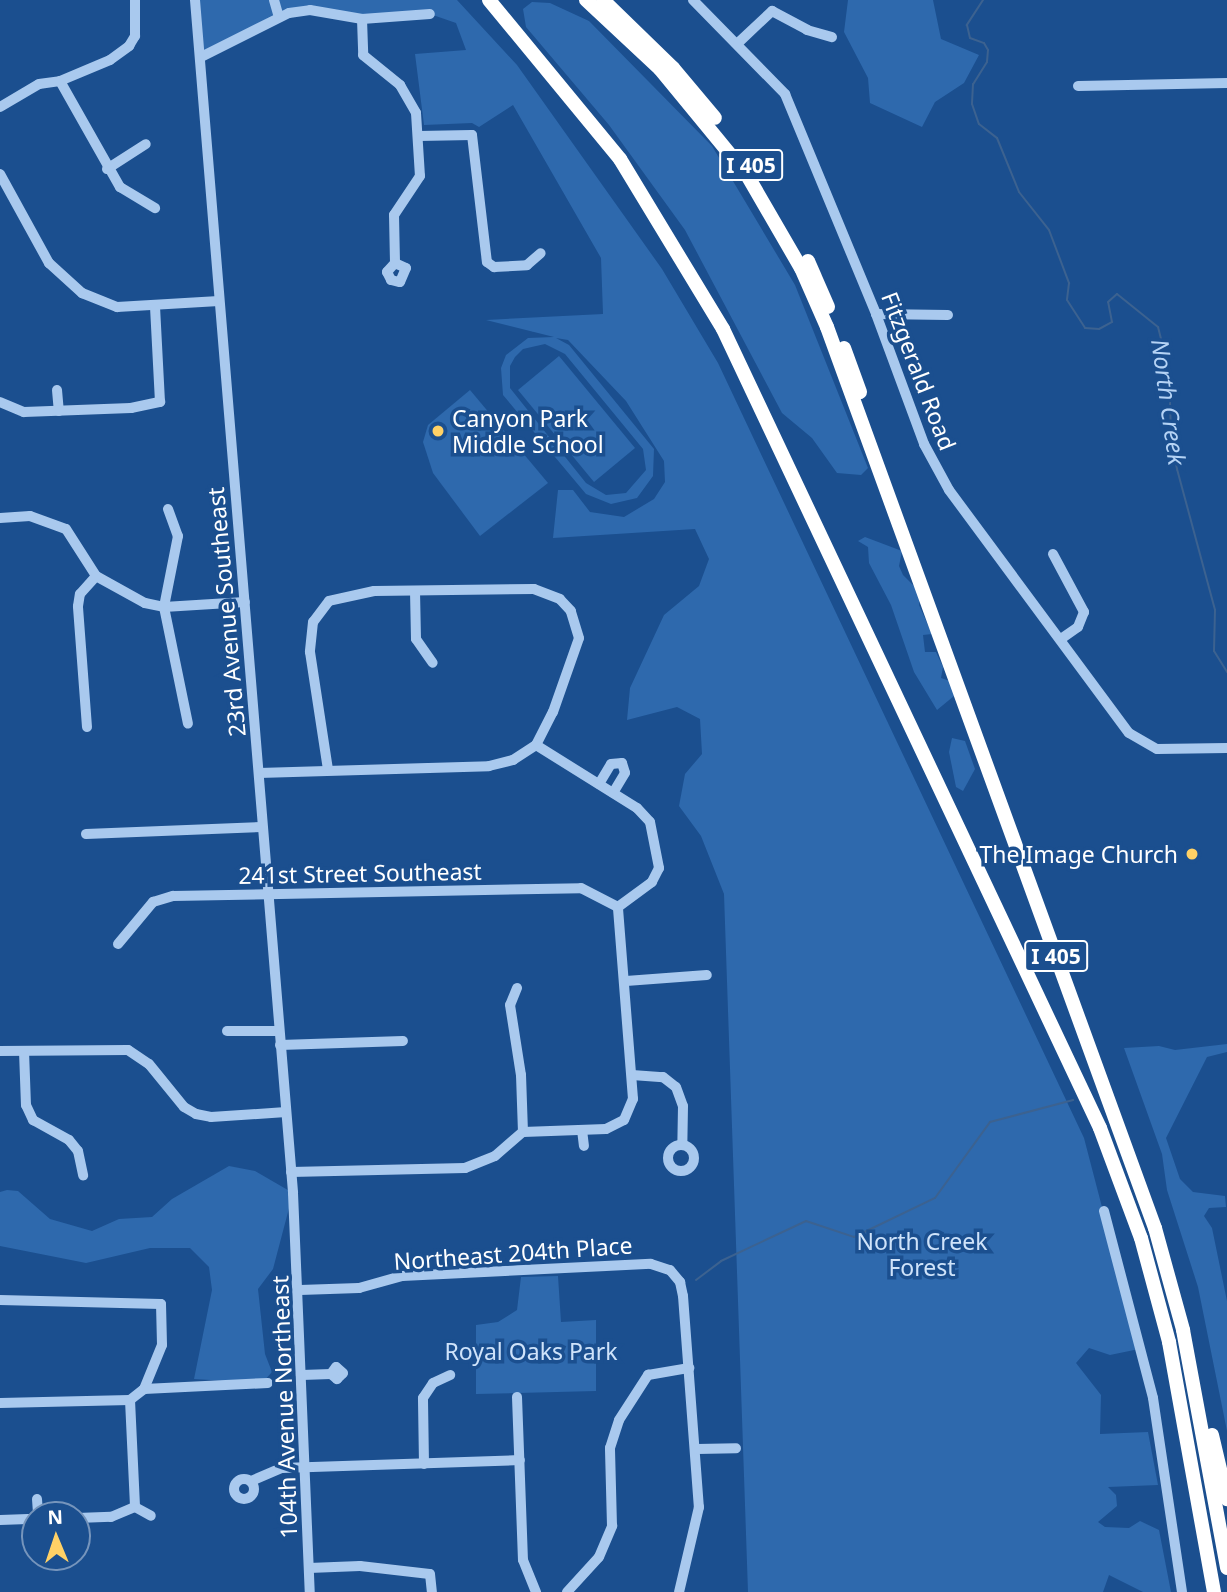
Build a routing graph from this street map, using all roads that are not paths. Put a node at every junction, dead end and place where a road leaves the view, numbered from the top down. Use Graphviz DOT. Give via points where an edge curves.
graph roads {
  1 [pos="135,0"];
  2 [pos="195,0"];
  3 [pos="274,0"];
  4 [pos="489,0"];
  5 [pos="586,0"];
  6 [pos="603,0"];
  7 [pos="693,0"];
  8 [pos="430,14"];
  9 [pos="279,17"];
  10 [pos="362,19"];
  11 [pos="832,37"];
  12 [pos="738,43"];
  13 [pos="201,57"];
  14 [pos="60,81"];
  15 [pos="1227,83"];
  16 [pos="1077,86"];
  17 [pos="0,107"];
  18 [pos="419,136"];
  19 [pos="146,144"];
  20 [pos="107,169"];
  21 [pos="0,174"];
  22 [pos="11,196"];
  23 [pos="0,200"];
  24 [pos="647,204"];
  25 [pos="155,208"];
  26 [pos="541,253"];
  27 [pos="395,263"];
  28 [pos="219,301"];
  29 [pos="155,308"];
  30 [pos="876,314"];
  31 [pos="948,315"];
  32 [pos="844,360"];
  33 [pos="57,390"];
  34 [pos="0,402"];
  35 [pos="59,411"];
  36 [pos="168,509"];
  37 [pos="0,518"];
  38 [pos="1054,554"];
  39 [pos="96,576"];
  40 [pos="415,591"];
  41 [pos="245,601"];
  42 [pos="164,607"];
  43 [pos="1062,638"];
  44 [pos="433,663"];
  45 [pos="188,724"];
  46 [pos="88,727"];
  47 [pos="536,745"];
  48 [pos="1227,748"];
  49 [pos="328,770"];
  50 [pos="259,773"];
  51 [pos="598,784"];
  52 [pos="613,793"];
  53 [pos="262,827"];
  54 [pos="86,834"];
  55 [pos="267,894"];
  56 [pos="618,908"];
  57 [pos="1053,936"];
  58 [pos="118,944"];
  59 [pos="707,975"];
  60 [pos="626,981"];
  61 [pos="517,988"];
  62 [pos="227,1031"];
  63 [pos="278,1031"];
  64 [pos="403,1041"];
  65 [pos="279,1045"];
  66 [pos="0,1051"];
  67 [pos="24,1051"];
  68 [pos="632,1075"];
  69 [pos="286,1112"];
  70 [pos="582,1130"];
  71 [pos="523,1132"];
  72 [pos="682,1145"];
  73 [pos="584,1146"];
  74 [pos="291,1172"];
  75 [pos="83,1175"];
  76 [pos="1104,1211"];
  77 [pos="295,1220"];
  78 [pos="300,1290"];
  79 [pos="0,1300"];
  80 [pos="689,1368"];
  81 [pos="331,1374"];
  82 [pos="302,1375"];
  83 [pos="450,1375"];
  84 [pos="268,1383"];
  85 [pos="144,1389"];
  86 [pos="517,1397"];
  87 [pos="130,1400"];
  88 [pos="0,1403"];
  89 [pos="1206,1409"];
  90 [pos="736,1448"];
  91 [pos="697,1449"];
  92 [pos="520,1460"];
  93 [pos="424,1464"];
  94 [pos="304,1468"];
  95 [pos="251,1481"];
  96 [pos="1227,1499"];
  97 [pos="135,1507"];
  98 [pos="151,1516"];
  99 [pos="21,1518"];
  100 [pos="91,1518"];
  101 [pos="0,1520"];
  102 [pos="1227,1524"];
  103 [pos="309,1568"];
  104 [pos="1227,1568"];
  105 [pos="310,1592"];
  106 [pos="432,1592"];
  107 [pos="536,1592"];
  108 [pos="567,1592"];
  109 [pos="679,1592"];
  110 [pos="1182,1592"];
  111 [pos="1214,1592"];
  112 [pos="1219,1592"];
  1 -- 14 [label="street" via="135,36 110,60"];
  2 -- 13 [label="street, 23rd Avenue Southeast"];
  3 -- 9 [label="street"];
  4 -- 24 [label="highway, I 405" via="583,110"];
  5 -- 32 [label="highway, I 405" via="660,69 747,175 801,268"];
  6 -- 32 [label="highway, I 405" via="673,68 752,167 819,284"];
  7 -- 12 [label="street, Fitzgerald Road"];
  8 -- 10 [label="street"];
  9 -- 10 [label="street" via="310,10"];
  9 -- 13 [label="street"];
  10 -- 18 [label="street" via="363,55 412,101"];
  11 -- 12 [label="street" via="766,12"];
  12 -- 30 [label="street, Fitzgerald Road" via="785,94"];
  13 -- 28 [label="street, 23rd Avenue Southeast"];
  14 -- 17 [label="street" via="39,85"];
  14 -- 20 [label="street"];
  15 -- 16 [label="street"];
  18 -- 26 [label="street" via="472,135 487,262 494,267 527,265"];
  18 -- 27 [label="street" via="420,176 394,215"];
  19 -- 20 [label="street"];
  20 -- 25 [label="street" via="132,198"];
  21 -- 22 [label="street"];
  22 -- 23 [label="street"];
  22 -- 29 [label="street" via="48,263 64,280 117,307"];
  24 -- 111 [label="highway, I 405" via="754,388 1100,1128 1141,1238 1170,1342"];
  24 -- 112 [label="highway, I 405" via="674,233 751,369 1107,1131 1162,1291"];
  28 -- 29 [label="street"];
  28 -- 41 [label="street, 23rd Avenue Southeast"];
  29 -- 35 [label="street" via="160,402"];
  30 -- 31 [label="street"];
  30 -- 43 [label="street, Fitzgerald Road" via="937,470"];
  32 -- 57 [label="highway, I 405"];
  33 -- 35 [label="street"];
  34 -- 35 [label="street" via="24,412"];
  36 -- 42 [label="street" via="178,536"];
  37 -- 39 [label="street" via="30,516 66,529"];
  38 -- 43 [label="street" via="1084,612 1078,627"];
  39 -- 42 [label="street" via="128,597"];
  39 -- 46 [label="street" via="80,594 78,606"];
  40 -- 44 [label="street" via="416,639"];
  40 -- 47 [label="street" via="546,591 571,611 579,638 574,658"];
  40 -- 49 [label="street" via="342,594 318,610 310,652"];
  41 -- 42 [label="street"];
  41 -- 50 [label="street, 23rd Avenue Southeast"];
  42 -- 45 [label="street"];
  43 -- 48 [label="street, Fitzgerald Road" via="1139,743 1157,749"];
  47 -- 49 [label="street" via="513,760 489,766"];
  47 -- 51 [label="street"];
  49 -- 50 [label="street"];
  50 -- 53 [label="street, 23rd Avenue Southeast"];
  51 -- 52 [label="street"];
  51 -- 52 [label="street" via="611,764 622,763 625,773"];
  52 -- 56 [label="street" via="650,822 659,853 652,882"];
  53 -- 54 [label="street"];
  53 -- 55 [label="street, 23rd Avenue Southeast"];
  55 -- 56 [label="street, 241st Street Southeast" via="581,888"];
  55 -- 58 [label="street, 241st Street Southeast" via="162,898 127,929"];
  55 -- 63 [label="street, 23rd Avenue Southeast"];
  56 -- 60 [label="street"];
  57 -- 89 [label="highway, I 405" via="1163,1227"];
  57 -- 104 [label="highway, I 405" via="1171,1283"];
  59 -- 60 [label="street"];
  60 -- 68 [label="street"];
  61 -- 71 [label="street" via="510,1005"];
  62 -- 63 [label="street"];
  63 -- 65 [label="street, 23rd Avenue Southeast"];
  64 -- 65 [label="street"];
  65 -- 69 [label="street, 23rd Avenue Southeast"];
  66 -- 67 [label="street"];
  67 -- 69 [label="street" via="128,1050 149,1064 184,1107 196,1114 211,1118"];
  67 -- 75 [label="street" via="26,1105 33,1120 69,1140 78,1151"];
  68 -- 70 [label="street" via="633,1099 624,1119 606,1129"];
  68 -- 72 [label="street" via="663,1077 676,1087 683,1106"];
  69 -- 74 [label="street, 23rd Avenue Southeast"];
  70 -- 71 [label="street"];
  70 -- 73 [label="street"];
  71 -- 74 [label="street" via="495,1156 465,1168"];
  74 -- 77 [label="street, 23rd Avenue Southeast"];
  76 -- 110 [label="street" via="1153,1398"];
  77 -- 78 [label="street, 104th Avenue Northeast"];
  78 -- 80 [label="street, Northeast 204th Place" via="359,1288 402,1276 651,1264 670,1270 680,1282"];
  78 -- 82 [label="street, 104th Avenue Northeast"];
  79 -- 85 [label="street" via="161,1304 162,1345"];
  80 -- 91 [label="street"];
  80 -- 108 [label="street" via="648,1374 619,1420 610,1448 612,1527 600,1557"];
  81 -- 82 [label="street"];
  82 -- 94 [label="street, 104th Avenue Northeast"];
  83 -- 93 [label="street" via="433,1383 423,1398"];
  84 -- 85 [label="street"];
  85 -- 87 [label="street"];
  86 -- 92 [label="street"];
  87 -- 88 [label="street"];
  87 -- 97 [label="street"];
  89 -- 96 [label="highway"];
  89 -- 102 [label="highway, I 405"];
  90 -- 91 [label="street"];
  91 -- 109 [label="street" via="697,1525"];
  92 -- 93 [label="street"];
  92 -- 107 [label="street" via="523,1560"];
  93 -- 94 [label="street"];
  94 -- 95 [label="street" via="274,1469"];
  94 -- 103 [label="street, 104th Avenue Northeast"];
  97 -- 98 [label="street"];
  97 -- 100 [label="street" via="111,1517"];
  99 -- 101 [label="street"];
  103 -- 105 [label="street, 104th Avenue Northeast"];
  103 -- 106 [label="street" via="360,1566 430,1574"];
}
